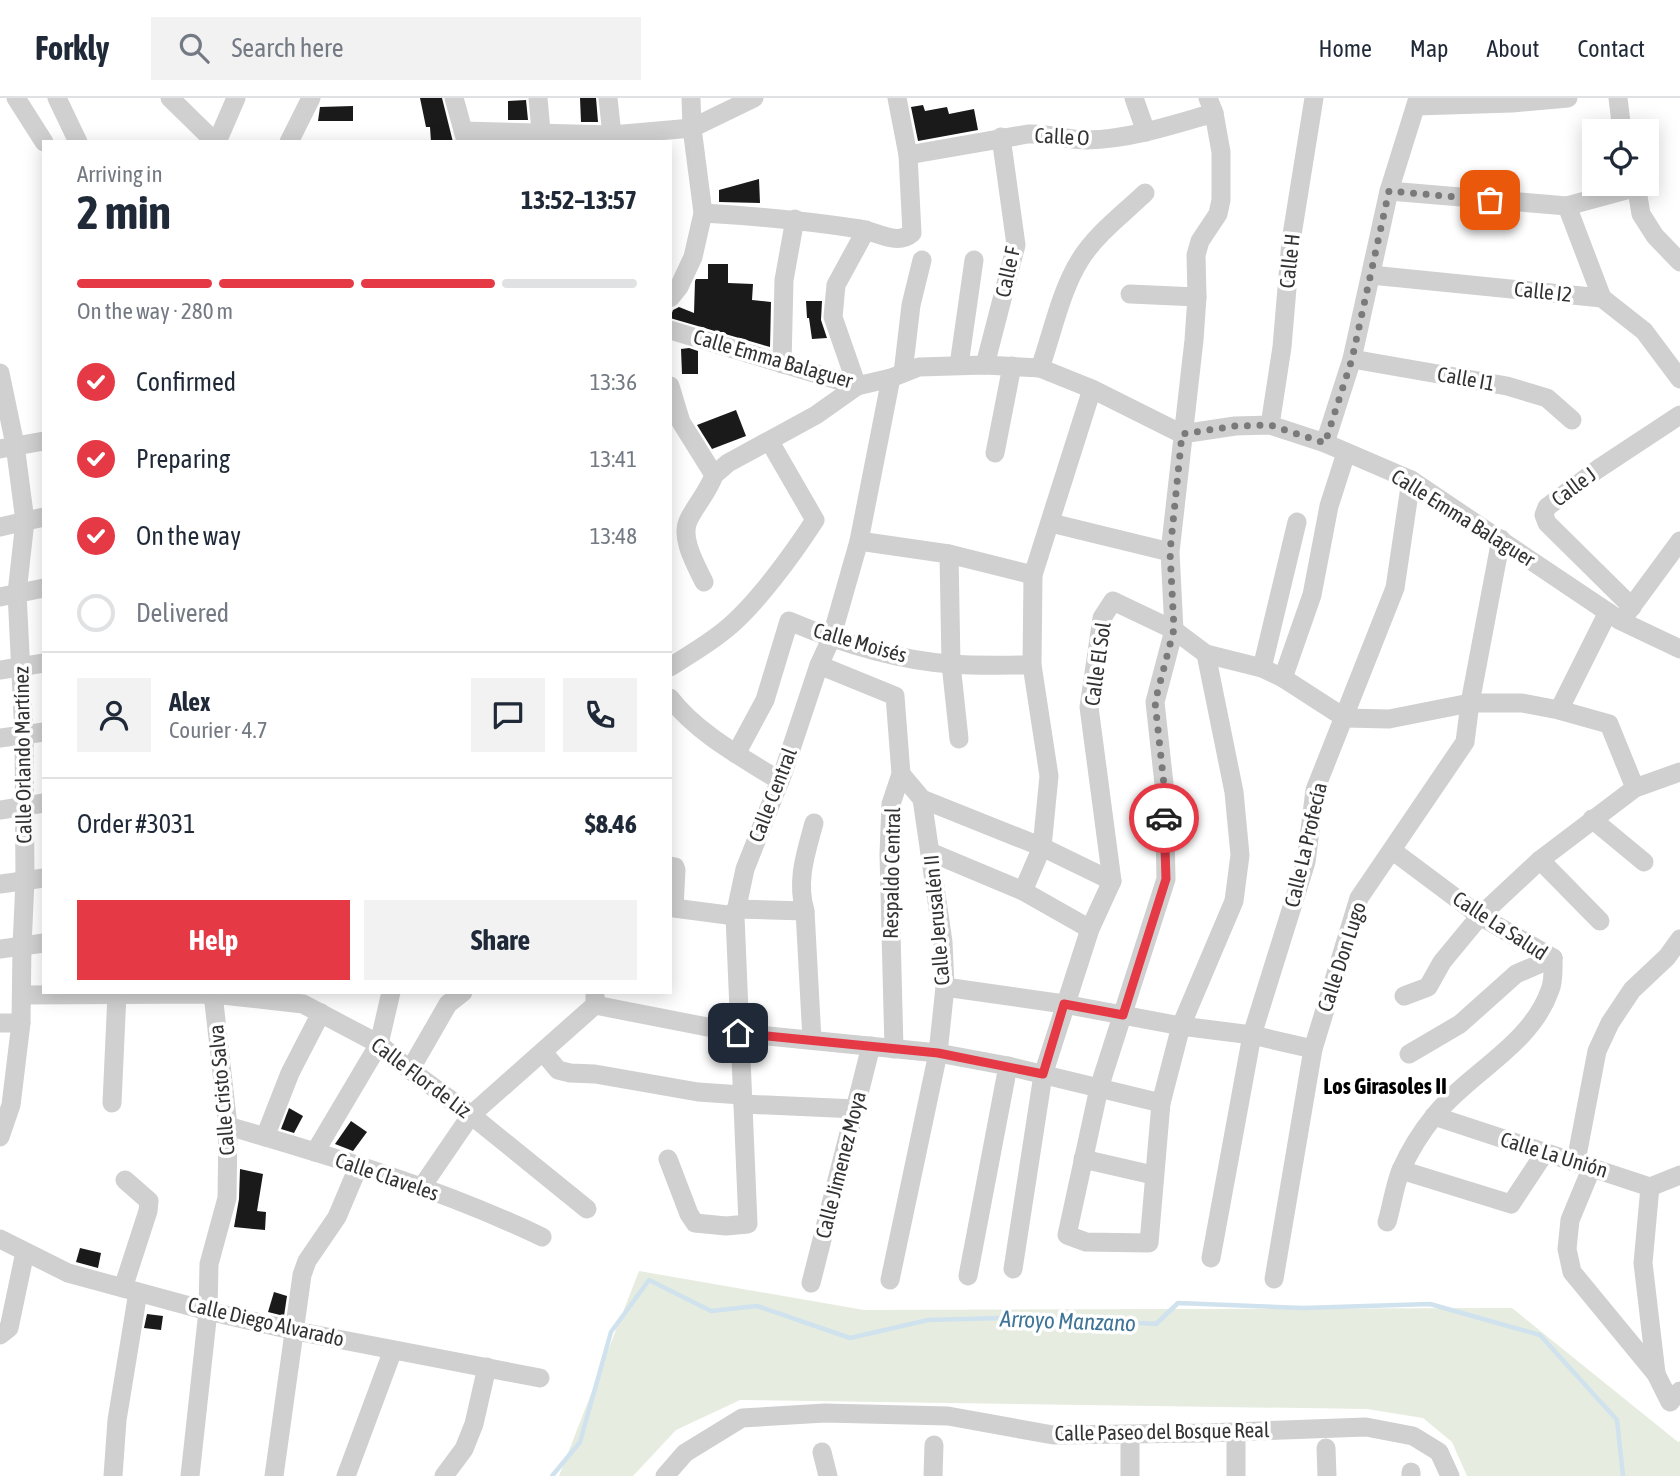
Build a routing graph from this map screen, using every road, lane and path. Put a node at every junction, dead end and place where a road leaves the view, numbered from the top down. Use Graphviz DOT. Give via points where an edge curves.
graph roads {
  1 [pos="16,98"];
  2 [pos="58,98"];
  3 [pos="170,98"];
  4 [pos="236,98"];
  5 [pos="311,98"];
  6 [pos="454,98"];
  7 [pos="537,98"];
  8 [pos="608,98"];
  9 [pos="691,98"];
  10 [pos="754,98"];
  11 [pos="897,98"];
  12 [pos="1134,98"];
  13 [pos="1314,98"];
  14 [pos="1568,98"];
  15 [pos="1618,98"];
  16 [pos="1417,102"];
  17 [pos="1211,106"];
  18 [pos="1621,119"];
  19 [pos="692,128"];
  20 [pos="541,131"];
  21 [pos="1146,132"];
  22 [pos="612,135"];
  23 [pos="465,136"];
  24 [pos="1001,138"];
  25 [pos="43,140"];
  26 [pos="77,140"];
  27 [pos="214,140"];
  28 [pos="217,140"];
  29 [pos="290,140"];
  30 [pos="908,155"];
  31 [pos="1389,191"];
  32 [pos="1145,193"];
  33 [pos="1600,196"];
  34 [pos="1638,196"];
  35 [pos="1567,206"];
  36 [pos="703,213"];
  37 [pos="795,219"];
  38 [pos="866,230"];
  39 [pos="922,260"];
  40 [pos="974,260"];
  41 [pos="1680,262"];
  42 [pos="1371,275"];
  43 [pos="1130,294"];
  44 [pos="672,296"];
  45 [pos="1197,297"];
  46 [pos="1602,298"];
  47 [pos="672,331"];
  48 [pos="1352,359"];
  49 [pos="782,364"];
  50 [pos="959,365"];
  51 [pos="985,365"];
  52 [pos="1012,366"];
  53 [pos="1040,368"];
  54 [pos="0,373"];
  55 [pos="897,375"];
  56 [pos="1680,379"];
  57 [pos="857,386"];
  58 [pos="1092,389"];
  59 [pos="672,393"];
  60 [pos="1680,415"];
  61 [pos="1572,420"];
  62 [pos="1270,425"];
  63 [pos="1182,434"];
  64 [pos="42,441"];
  65 [pos="770,442"];
  66 [pos="1325,443"];
  67 [pos="7,447"];
  68 [pos="995,453"];
  69 [pos="1346,453"];
  70 [pos="714,475"];
  71 [pos="1411,480"];
  72 [pos="34,519"];
  73 [pos="1297,522"];
  74 [pos="1051,523"];
  75 [pos="0,527"];
  76 [pos="1501,539"];
  77 [pos="859,541"];
  78 [pos="1680,541"];
  79 [pos="1170,552"];
  80 [pos="949,554"];
  81 [pos="1033,575"];
  82 [pos="704,582"];
  83 [pos="42,588"];
  84 [pos="8,595"];
  85 [pos="1620,613"];
  86 [pos="1174,629"];
  87 [pos="831,639"];
  88 [pos="1680,649"];
  89 [pos="1206,654"];
  90 [pos="42,663"];
  91 [pos="951,664"];
  92 [pos="819,665"];
  93 [pos="22,666"];
  94 [pos="672,666"];
  95 [pos="1032,666"];
  96 [pos="1262,668"];
  97 [pos="0,670"];
  98 [pos="1283,678"];
  99 [pos="1470,703"];
  100 [pos="1559,710"];
  101 [pos="1345,718"];
  102 [pos="677,721"];
  103 [pos="34,734"];
  104 [pos="0,738"];
  105 [pos="959,739"];
  106 [pos="736,754"];
  107 [pos="1680,772"];
  108 [pos="901,774"];
  109 [pos="780,781"];
  110 [pos="1635,788"];
  111 [pos="922,799"];
  112 [pos="34,804"];
  113 [pos="0,810"];
  114 [pos="1592,819"];
  115 [pos="814,823"];
  116 [pos="1042,847"];
  117 [pos="1393,851"];
  118 [pos="930,852"];
  119 [pos="1540,860"];
  120 [pos="1644,862"];
  121 [pos="672,866"];
  122 [pos="34,880"];
  123 [pos="1112,881"];
  124 [pos="0,884"];
  125 [pos="1023,891"];
  126 [pos="805,911"];
  127 [pos="735,913"];
  128 [pos="1480,916"];
  129 [pos="1600,921"];
  130 [pos="1090,929"];
  131 [pos="1680,939"];
  132 [pos="42,943"];
  133 [pos="22,946"];
  134 [pos="0,950"];
  135 [pos="1553,958"];
  136 [pos="945,987"];
  137 [pos="117,994"];
  138 [pos="391,994"];
  139 [pos="460,994"];
  140 [pos="22,995"];
  141 [pos="213,995"];
  142 [pos="1404,996"];
  143 [pos="304,998"];
  144 [pos="595,999"];
  145 [pos="1064,1004"];
  146 [pos="321,1013"];
  147 [pos="1123,1015"];
  148 [pos="0,1023"];
  149 [pos="21,1023"];
  150 [pos="1181,1026"];
  151 [pos="738,1033"];
  152 [pos="1252,1035"];
  153 [pos="812,1040"];
  154 [pos="379,1044"];
  155 [pos="871,1046"];
  156 [pos="894,1049"];
  157 [pos="1313,1049"];
  158 [pos="543,1052"];
  159 [pos="938,1053"];
  160 [pos="1409,1054"];
  161 [pos="1009,1066"];
  162 [pos="410,1070"];
  163 [pos="1043,1074"];
  164 [pos="1099,1088"];
  165 [pos="743,1099"];
  166 [pos="113,1102"];
  167 [pos="1161,1102"];
  168 [pos="856,1109"];
  169 [pos="471,1115"];
  170 [pos="1434,1116"];
  171 [pos="229,1126"];
  172 [pos="0,1137"];
  173 [pos="265,1137"];
  174 [pos="315,1152"];
  175 [pos="1544,1154"];
  176 [pos="668,1159"];
  177 [pos="1083,1159"];
  178 [pos="1584,1164"];
  179 [pos="359,1165"];
  180 [pos="1401,1170"];
  181 [pos="1678,1174"];
  182 [pos="1153,1175"];
  183 [pos="125,1180"];
  184 [pos="1650,1187"];
  185 [pos="421,1188"];
  186 [pos="587,1209"];
  187 [pos="1387,1222"];
  188 [pos="542,1237"];
  189 [pos="0,1239"];
  190 [pos="25,1252"];
  191 [pos="1211,1258"];
  192 [pos="1013,1269"];
  193 [pos="968,1276"];
  194 [pos="1273,1279"];
  195 [pos="890,1280"];
  196 [pos="811,1283"];
  197 [pos="130,1290"];
  198 [pos="208,1311"];
  199 [pos="296,1331"];
  200 [pos="0,1335"];
  201 [pos="393,1350"];
  202 [pos="487,1367"];
  203 [pos="1656,1374"];
  204 [pos="540,1378"];
  205 [pos="1680,1391"];
  206 [pos="1236,1432"];
  207 [pos="1130,1435"];
  208 [pos="934,1445"];
  209 [pos="1326,1448"];
  210 [pos="822,1452"];
  211 [pos="113,1476"];
  212 [pos="190,1476"];
  213 [pos="274,1476"];
  214 [pos="346,1476"];
  215 [pos="444,1476"];
  216 [pos="665,1476"];
  217 [pos="828,1476"];
  218 [pos="933,1476"];
  219 [pos="1130,1476"];
  220 [pos="1236,1476"];
  221 [pos="1327,1476"];
  222 [pos="1450,1476"];
  1 -- 25 [label="street"];
  2 -- 26 [label="street"];
  3 -- 27 [label="street"];
  4 -- 28 [label="street"];
  5 -- 29 [label="street"];
  6 -- 23 [label="street"];
  7 -- 20 [label="street"];
  8 -- 22 [label="street"];
  9 -- 19 [label="street"];
  10 -- 19 [label="street"];
  11 -- 30 [label="street"];
  12 -- 21 [label="street"];
  13 -- 62 [label="street, Calle H" via="1291,242"];
  14 -- 16 [label="street" via="1512,103"];
  15 -- 18 [label="street"];
  16 -- 31 [label="street"];
  17 -- 21 [label="street, Calle O"];
  17 -- 45 [label="street" via="1221,152 1221,200 1196,255"];
  19 -- 22 [label="street"];
  19 -- 36 [label="street"];
  20 -- 22 [label="street"];
  20 -- 23 [label="street"];
  21 -- 24 [label="street, Calle O" via="1093,139 1045,133"];
  24 -- 30 [label="street, Calle O"];
  24 -- 51 [label="street, Calle F" via="1016,245"];
  30 -- 38 [label="street" via="912,233 896,239"];
  31 -- 35 [label="street"];
  31 -- 42 [label="street"];
  32 -- 53 [label="street" via="1080,259"];
  33 -- 35 [label="street"];
  34 -- 41 [label="street" via="1642,214 1655,236"];
  35 -- 46 [label="street"];
  36 -- 37 [label="street"];
  36 -- 44 [label="street" via="693,257"];
  37 -- 38 [label="street"];
  37 -- 49 [label="street" via="785,280"];
  38 -- 57 [label="street" via="836,285 833,317"];
  39 -- 55 [label="street, Calle Central"];
  40 -- 50 [label="street"];
  42 -- 46 [label="street, Calle I2"];
  42 -- 48 [label="street"];
  43 -- 45 [label="street"];
  45 -- 63 [label="street"];
  46 -- 56 [label="street, Calle I2" via="1644,331"];
  47 -- 49 [label="street, Calle Emma Balaguer"];
  48 -- 61 [label="street, Calle I1" via="1507,386 1546,398"];
  48 -- 66 [label="street"];
  49 -- 57 [label="street, Calle Emma Balaguer"];
  50 -- 51 [label="street, Calle Emma Balaguer"];
  50 -- 55 [label="street, Calle Emma Balaguer"];
  51 -- 52 [label="street, Calle Emma Balaguer"];
  52 -- 53 [label="street, Calle Emma Balaguer"];
  52 -- 68 [label="street"];
  53 -- 58 [label="street, Calle Emma Balaguer"];
  54 -- 67 [label="street, Calle Orlando Martínez"];
  55 -- 57 [label="street, Calle Emma Balaguer"];
  55 -- 77 [label="street, Calle Central"];
  57 -- 65 [label="street"];
  58 -- 63 [label="street, Calle Emma Balaguer"];
  58 -- 74 [label="street"];
  59 -- 70 [label="street" via="681,422"];
  60 -- 85 [label="street, Calle J" via="1547,507 1546,523"];
  62 -- 63 [label="street, Calle Emma Balaguer"];
  62 -- 66 [label="street, Calle Emma Balaguer"];
  63 -- 79 [label="street"];
  64 -- 67 [label="street"];
  65 -- 70 [label="street"];
  65 -- 94 [label="street" via="815,520 737,620"];
  66 -- 69 [label="street, Calle Emma Balaguer"];
  67 -- 72 [label="street, Calle Orlando Martínez"];
  69 -- 71 [label="street, Calle Emma Balaguer"];
  69 -- 98 [label="street" via="1329,506 1312,595"];
  70 -- 82 [label="street" via="685,527"];
  71 -- 76 [label="street, Calle Emma Balaguer"];
  71 -- 101 [label="street, Calle La Profecía" via="1395,588"];
  72 -- 75 [label="street"];
  72 -- 84 [label="street, Calle Orlando Martínez"];
  73 -- 96 [label="street"];
  74 -- 79 [label="street"];
  74 -- 81 [label="street"];
  76 -- 85 [label="street, Calle Emma Balaguer"];
  76 -- 99 [label="street, Calle Don Lugo"];
  77 -- 80 [label="street"];
  77 -- 87 [label="street, Calle Central"];
  78 -- 85 [label="street"];
  79 -- 86 [label="street"];
  80 -- 81 [label="street"];
  80 -- 91 [label="street"];
  81 -- 95 [label="street"];
  83 -- 84 [label="street"];
  84 -- 93 [label="street, Calle Orlando Martínez"];
  85 -- 88 [label="street, Calle Emma Balaguer"];
  85 -- 100 [label="street"];
  86 -- 89 [label="street, Calle El Sol"];
  86 -- 123 [label="street, Calle El Sol" via="1113,601 1102,618 1089,707"];
  86 -- 147 [label="street" via="1155,702 1164,785 1166,879"];
  87 -- 91 [label="street, Calle Moisés" via="878,653"];
  87 -- 92 [label="street, Calle Central"];
  87 -- 106 [label="street, Calle Moisés" via="789,621 765,701"];
  89 -- 96 [label="street, Calle El Sol"];
  89 -- 150 [label="street" via="1234,792 1240,855 1234,901"];
  90 -- 93 [label="street"];
  91 -- 95 [label="street, Calle Moisés"];
  91 -- 105 [label="street"];
  92 -- 108 [label="street, Respaldo Central" via="895,696"];
  92 -- 109 [label="street, Calle Central"];
  93 -- 97 [label="street"];
  93 -- 103 [label="street, Calle Orlando Martínez"];
  95 -- 116 [label="street" via="1049,776"];
  96 -- 98 [label="street, Calle El Sol"];
  98 -- 101 [label="street, Calle El Sol"];
  99 -- 100 [label="street"];
  99 -- 101 [label="street" via="1389,719"];
  99 -- 117 [label="street, Calle Don Lugo" via="1465,742"];
  100 -- 110 [label="street" via="1609,724"];
  101 -- 152 [label="street, Calle La Profecía" via="1315,790 1306,862"];
  102 -- 106 [label="street"];
  103 -- 104 [label="street"];
  103 -- 112 [label="street, Calle Orlando Martínez"];
  106 -- 109 [label="street"];
  107 -- 110 [label="street"];
  108 -- 111 [label="street"];
  108 -- 156 [label="street, Respaldo Central" via="891,804 889,854"];
  109 -- 127 [label="street, Calle Central" via="745,869"];
  110 -- 114 [label="street"];
  111 -- 116 [label="street"];
  111 -- 118 [label="street, Calle Jerusalén II"];
  112 -- 113 [label="street"];
  112 -- 122 [label="street, Calle Orlando Martínez"];
  114 -- 119 [label="street"];
  114 -- 120 [label="street"];
  115 -- 126 [label="street" via="800,880"];
  116 -- 123 [label="street"];
  116 -- 125 [label="street"];
  117 -- 128 [label="street, Calle La Salud"];
  117 -- 157 [label="street, Calle Don Lugo" via="1359,898"];
  118 -- 125 [label="street"];
  118 -- 136 [label="street, Calle Jerusalén II"];
  119 -- 128 [label="street"];
  119 -- 129 [label="street"];
  121 -- 127 [label="street" via="676,870 674,908"];
  122 -- 124 [label="street"];
  122 -- 133 [label="street, Calle Orlando Martínez"];
  123 -- 130 [label="street"];
  125 -- 130 [label="street"];
  126 -- 127 [label="street"];
  126 -- 153 [label="street"];
  127 -- 151 [label="street, Calle Central"];
  128 -- 135 [label="street, Calle La Salud"];
  128 -- 142 [label="street" via="1428,987"];
  130 -- 145 [label="street"];
  131 -- 178 [label="street" via="1632,990 1597,1051"];
  132 -- 133 [label="street"];
  133 -- 134 [label="street"];
  133 -- 140 [label="street, Calle Orlando Martínez"];
  135 -- 160 [label="street" via="1516,974 1460,1024"];
  135 -- 170 [label="street, Calle La Salud" via="1552,987 1521,1037"];
  136 -- 145 [label="street"];
  136 -- 159 [label="street, Calle Jerusalén II"];
  137 -- 140 [label="street, Calle Flor de Liz"];
  137 -- 141 [label="street, Calle Flor de Liz"];
  137 -- 166 [label="street"];
  138 -- 154 [label="street"];
  139 -- 162 [label="street" via="448,1004"];
  140 -- 149 [label="street, Calle Orlando Martínez"];
  141 -- 143 [label="street, Calle Flor de Liz"];
  141 -- 171 [label="street, Calle Cristo Salva"];
  143 -- 146 [label="street, Calle Flor de Liz"];
  144 -- 151 [label="street"];
  144 -- 158 [label="street"];
  145 -- 147 [label="street"];
  145 -- 163 [label="street"];
  146 -- 154 [label="street, Calle Flor de Liz"];
  146 -- 173 [label="street" via="290,1073"];
  147 -- 150 [label="street"];
  147 -- 164 [label="street"];
  148 -- 149 [label="street"];
  149 -- 172 [label="street, Calle Orlando Martínez" via="12,1105"];
  150 -- 152 [label="street"];
  150 -- 167 [label="street"];
  151 -- 153 [label="street"];
  151 -- 165 [label="street, Calle Central"];
  152 -- 157 [label="street"];
  152 -- 191 [label="street, Calle La Profecía"];
  153 -- 155 [label="street"];
  154 -- 162 [label="street, Calle Flor de Liz"];
  154 -- 174 [label="street"];
  155 -- 156 [label="street"];
  155 -- 168 [label="street, Calle Jimenez Moya"];
  156 -- 159 [label="street"];
  157 -- 194 [label="street, Calle Don Lugo"];
  158 -- 165 [label="street" via="558,1070 570,1073"];
  158 -- 169 [label="street"];
  159 -- 161 [label="street"];
  159 -- 195 [label="street, Calle Jerusalén II"];
  161 -- 163 [label="street"];
  161 -- 193 [label="street"];
  162 -- 169 [label="street, Calle Flor de Liz"];
  163 -- 164 [label="street"];
  163 -- 192 [label="street"];
  164 -- 167 [label="street"];
  164 -- 177 [label="street"];
  165 -- 168 [label="street"];
  165 -- 176 [label="street, Calle Central" via="748,1224 695,1223"];
  167 -- 182 [label="street"];
  168 -- 196 [label="street, Calle Jimenez Moya"];
  169 -- 185 [label="street"];
  169 -- 186 [label="street, Calle Flor de Liz"];
  170 -- 175 [label="street, Calle La Unión"];
  170 -- 180 [label="street, Calle La Salud"];
  171 -- 173 [label="street, Calle Claveles"];
  171 -- 198 [label="street, Calle Cristo Salva" via="227,1198 209,1264"];
  173 -- 174 [label="street, Calle Claveles"];
  174 -- 179 [label="street, Calle Claveles"];
  175 -- 178 [label="street, Calle La Unión"];
  175 -- 180 [label="street" via="1511,1204"];
  177 -- 182 [label="street"];
  177 -- 182 [label="street" via="1067,1235 1086,1242 1149,1243"];
  178 -- 184 [label="street, Calle La Unión"];
  178 -- 203 [label="street" via="1570,1220 1567,1250 1572,1272"];
  179 -- 185 [label="street, Calle Claveles"];
  179 -- 199 [label="street" via="337,1217 307,1261"];
  180 -- 187 [label="street, Calle La Salud"];
  181 -- 184 [label="street"];
  183 -- 197 [label="street" via="149,1201"];
  184 -- 203 [label="street" via="1643,1263"];
  185 -- 188 [label="street, Calle Claveles"];
  189 -- 190 [label="street, Calle Diego Alvarado"];
  190 -- 197 [label="street, Calle Diego Alvarado" via="68,1273"];
  190 -- 200 [label="street" via="9,1328"];
  197 -- 198 [label="street, Calle Diego Alvarado"];
  197 -- 211 [label="street"];
  198 -- 199 [label="street, Calle Diego Alvarado"];
  198 -- 212 [label="street, Calle Cristo Salva"];
  199 -- 201 [label="street, Calle Diego Alvarado"];
  199 -- 213 [label="street"];
  201 -- 202 [label="street, Calle Diego Alvarado"];
  201 -- 214 [label="street"];
  202 -- 204 [label="street, Calle Diego Alvarado"];
  202 -- 215 [label="street" via="474,1424 464,1449"];
  203 -- 205 [label="street" via="1670,1402"];
  206 -- 207 [label="street, Calle Paseo del Bosque Real"];
  206 -- 220 [label="street"];
  206 -- 222 [label="street, Calle Paseo del Bosque Real" via="1366,1427 1413,1436 1439,1452"];
  207 -- 216 [label="street, Calle Paseo del Bosque Real" via="1053,1435 948,1416 825,1413 742,1418 685,1453"];
  207 -- 219 [label="street"];
  208 -- 218 [label="street"];
  209 -- 221 [label="street"];
  210 -- 217 [label="street"];
}
